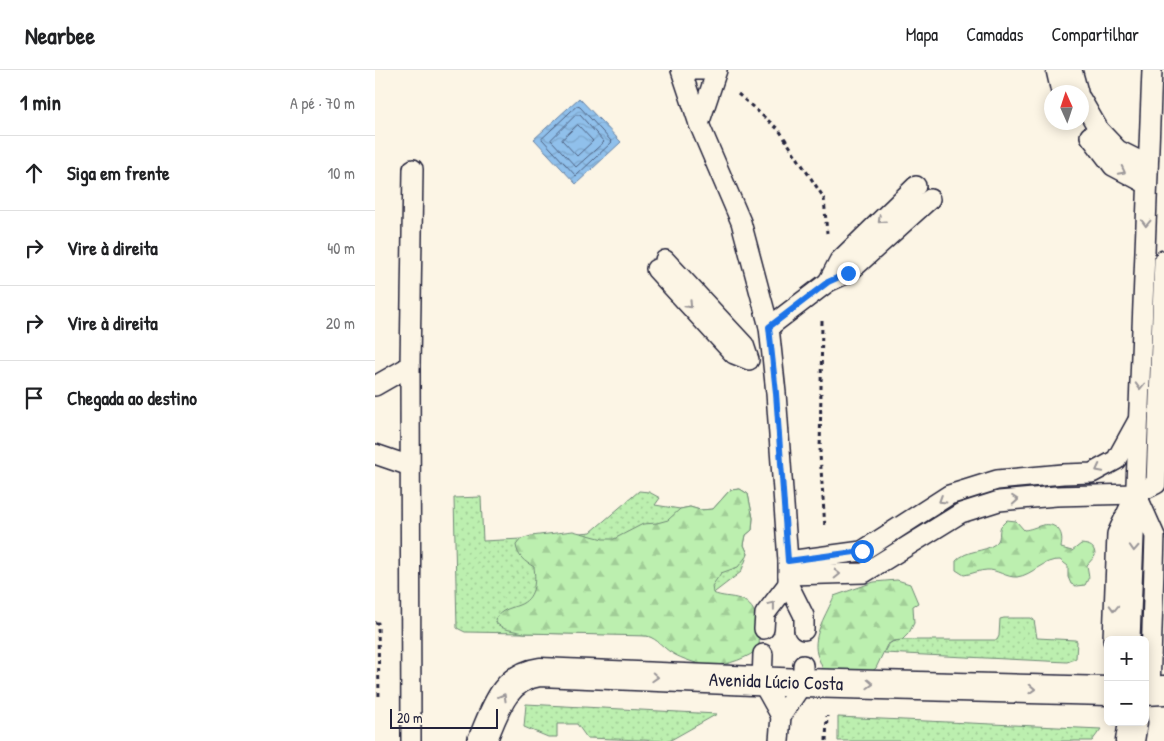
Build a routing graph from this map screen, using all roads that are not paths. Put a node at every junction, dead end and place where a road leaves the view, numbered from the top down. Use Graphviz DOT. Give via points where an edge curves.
graph roads {
  1 [pos="681,70"];
  2 [pos="692,70"];
  3 [pos="706,70"];
  4 [pos="717,70"];
  5 [pos="1056,70"];
  6 [pos="1072,70"];
  7 [pos="1152,70"];
  8 [pos="1059,85"];
  9 [pos="1076,85"];
  10 [pos="1089,113"];
  11 [pos="699,124"];
  12 [pos="1087,130"];
  13 [pos="1148,165"];
  14 [pos="413,169"];
  15 [pos="1147,184"];
  16 [pos="916,186"];
  17 [pos="930,199"];
  18 [pos="1164,260"];
  19 [pos="660,265"];
  20 [pos="828,282"];
  21 [pos="769,327"];
  22 [pos="410,366"];
  23 [pos="375,386"];
  24 [pos="776,393"];
  25 [pos="1139,419"];
  26 [pos="375,454"];
  27 [pos="410,466"];
  28 [pos="1136,494"];
  29 [pos="788,573"];
  30 [pos="764,629"];
  31 [pos="804,630"];
  32 [pos="1113,636"];
  33 [pos="1130,636"];
  34 [pos="763,654"];
  35 [pos="803,674"];
  36 [pos="762,682"];
  37 [pos="1104,691"];
  38 [pos="1153,691"];
  39 [pos="781,716"];
  40 [pos="1132,726"];
  41 [pos="411,741"];
  42 [pos="482,741"];
  43 [pos="779,741"];
  44 [pos="1130,741"];
  1 -- 11 [label="lane"];
  2 -- 3 [label="lane"];
  4 -- 11 [label="lane"];
  5 -- 8 [label="lane"];
  6 -- 9 [label="lane"];
  7 -- 13 [label="lane"];
  10 -- 13 [label="lane" via="1099,130 1118,150"];
  11 -- 21 [label="lane" via="741,222"];
  12 -- 15 [label="lane, one-way" via="1113,166"];
  13 -- 15 [label="lane"];
  14 -- 22 [label="lane"];
  15 -- 25 [label="lane, one-way"];
  16 -- 20 [label="lane, one-way" via="839,261"];
  17 -- 20 [label="lane" via="848,273"];
  18 -- 28 [label="lane" via="1156,484"];
  19 -- 24 [label="lane" via="734,354 749,360"];
  20 -- 21 [label="lane"];
  21 -- 24 [label="lane"];
  22 -- 23 [label="lane"];
  22 -- 27 [label="lane"];
  24 -- 29 [label="lane"];
  25 -- 28 [label="lane"];
  25 -- 29 [label="lane, one-way" via="1116,460 1092,473 997,480 949,495 862,551"];
  26 -- 27 [label="lane"];
  27 -- 41 [label="lane"];
  29 -- 28 [label="lane, one-way" via="865,574 961,513 999,501"];
  28 -- 32 [label="lane, one-way" via="1117,534"];
  28 -- 33 [label="lane, one-way"];
  28 -- 38 [label="lane" via="1155,536"];
  30 -- 29 [label="lane, one-way" via="765,614"];
  29 -- 31 [label="lane" via="804,616"];
  34 -- 36 [label="lane"];
  35 -- 36 [label="street, Avenida Lúcio Costa"];
  35 -- 37 [label="street, Avenida Lúcio Costa, one-way"];
  35 -- 39 [label="lane"];
  36 -- 39 [label="lane"];
  42 -- 36 [label="street, Avenida Lúcio Costa, one-way" via="505,692 528,674"];
  39 -- 43 [label="lane"];
  40 -- 44 [label="street"];
}
